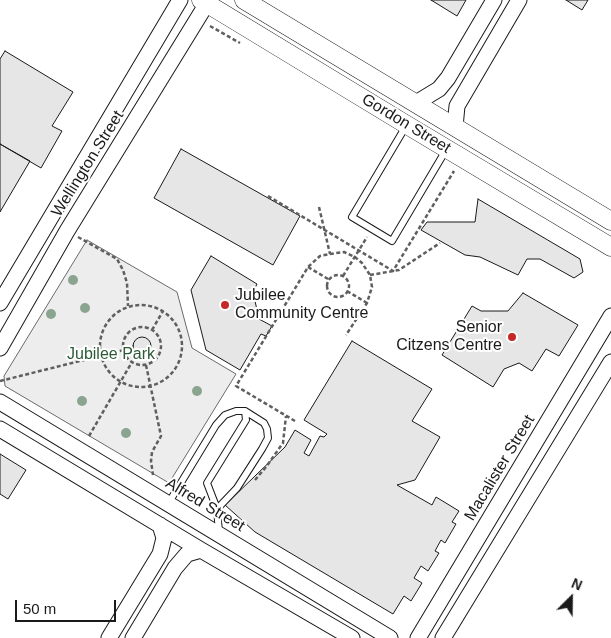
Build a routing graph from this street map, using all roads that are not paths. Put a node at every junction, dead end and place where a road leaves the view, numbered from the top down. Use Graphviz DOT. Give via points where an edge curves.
graph roads {
  1 [pos="180,0"];
  2 [pos="244,0"];
  3 [pos="494,0"];
  4 [pos="519,0"];
  5 [pos="205,1"];
  6 [pos="448,78"];
  7 [pos="466,89"];
  8 [pos="416,103"];
  9 [pos="407,126"];
  10 [pos="456,128"];
  11 [pos="447,149"];
  12 [pos="574,198"];
  13 [pos="611,220"];
  14 [pos="611,230"];
  15 [pos="611,247"];
  16 [pos="0,303"];
  17 [pos="611,316"];
  18 [pos="0,348"];
  19 [pos="611,362"];
  20 [pos="0,402"];
  21 [pos="245,411"];
  22 [pos="0,429"];
  23 [pos="168,504"];
  24 [pos="216,509"];
  25 [pos="160,525"];
  26 [pos="220,534"];
  27 [pos="201,550"];
  28 [pos="109,638"];
  29 [pos="132,638"];
  30 [pos="352,638"];
  31 [pos="390,638"];
  32 [pos="418,638"];
  33 [pos="443,638"];
  1 -- 16 [label="street, Wellington Street"];
  2 -- 8 [label="main road, Gordon Street"];
  3 -- 6 [label="street"];
  4 -- 7 [label="street"];
  5 -- 9 [label="main road, Gordon Street"];
  5 -- 18 [label="street, Wellington Street"];
  6 -- 7 [label="street" via="450,90 456,93"];
  6 -- 8 [label="street" via="439,89"];
  7 -- 10 [label="street" via="457,106"];
  8 -- 10 [label="main road, Gordon Street"];
  9 -- 11 [label="main road, Gordon Street"];
  9 -- 11 [label="lane" via="352,217 392,241"];
  10 -- 12 [label="main road, Gordon Street"];
  11 -- 15 [label="main road, Gordon Street"];
  12 -- 13 [label="main road, Gordon Street"];
  12 -- 14 [label="main road" via="594,219"];
  17 -- 32 [label="street, Macalister Street"];
  19 -- 33 [label="street"];
  20 -- 23 [label="street, Alfred Street"];
  21 -- 23 [label="lane" via="226,415 216,426"];
  21 -- 24 [label="lane" via="246,420 207,483"];
  21 -- 24 [label="lane" via="264,423 268,438 237,488"];
  22 -- 25 [label="street"];
  23 -- 26 [label="street, Alfred Street"];
  24 -- 26 [label="lane"];
  25 -- 27 [label="street"];
  25 -- 28 [label="street" via="164,538 160,554"];
  26 -- 31 [label="street, Alfred Street"];
  27 -- 29 [label="street" via="187,554 175,568"];
  27 -- 30 [label="street"];
}
